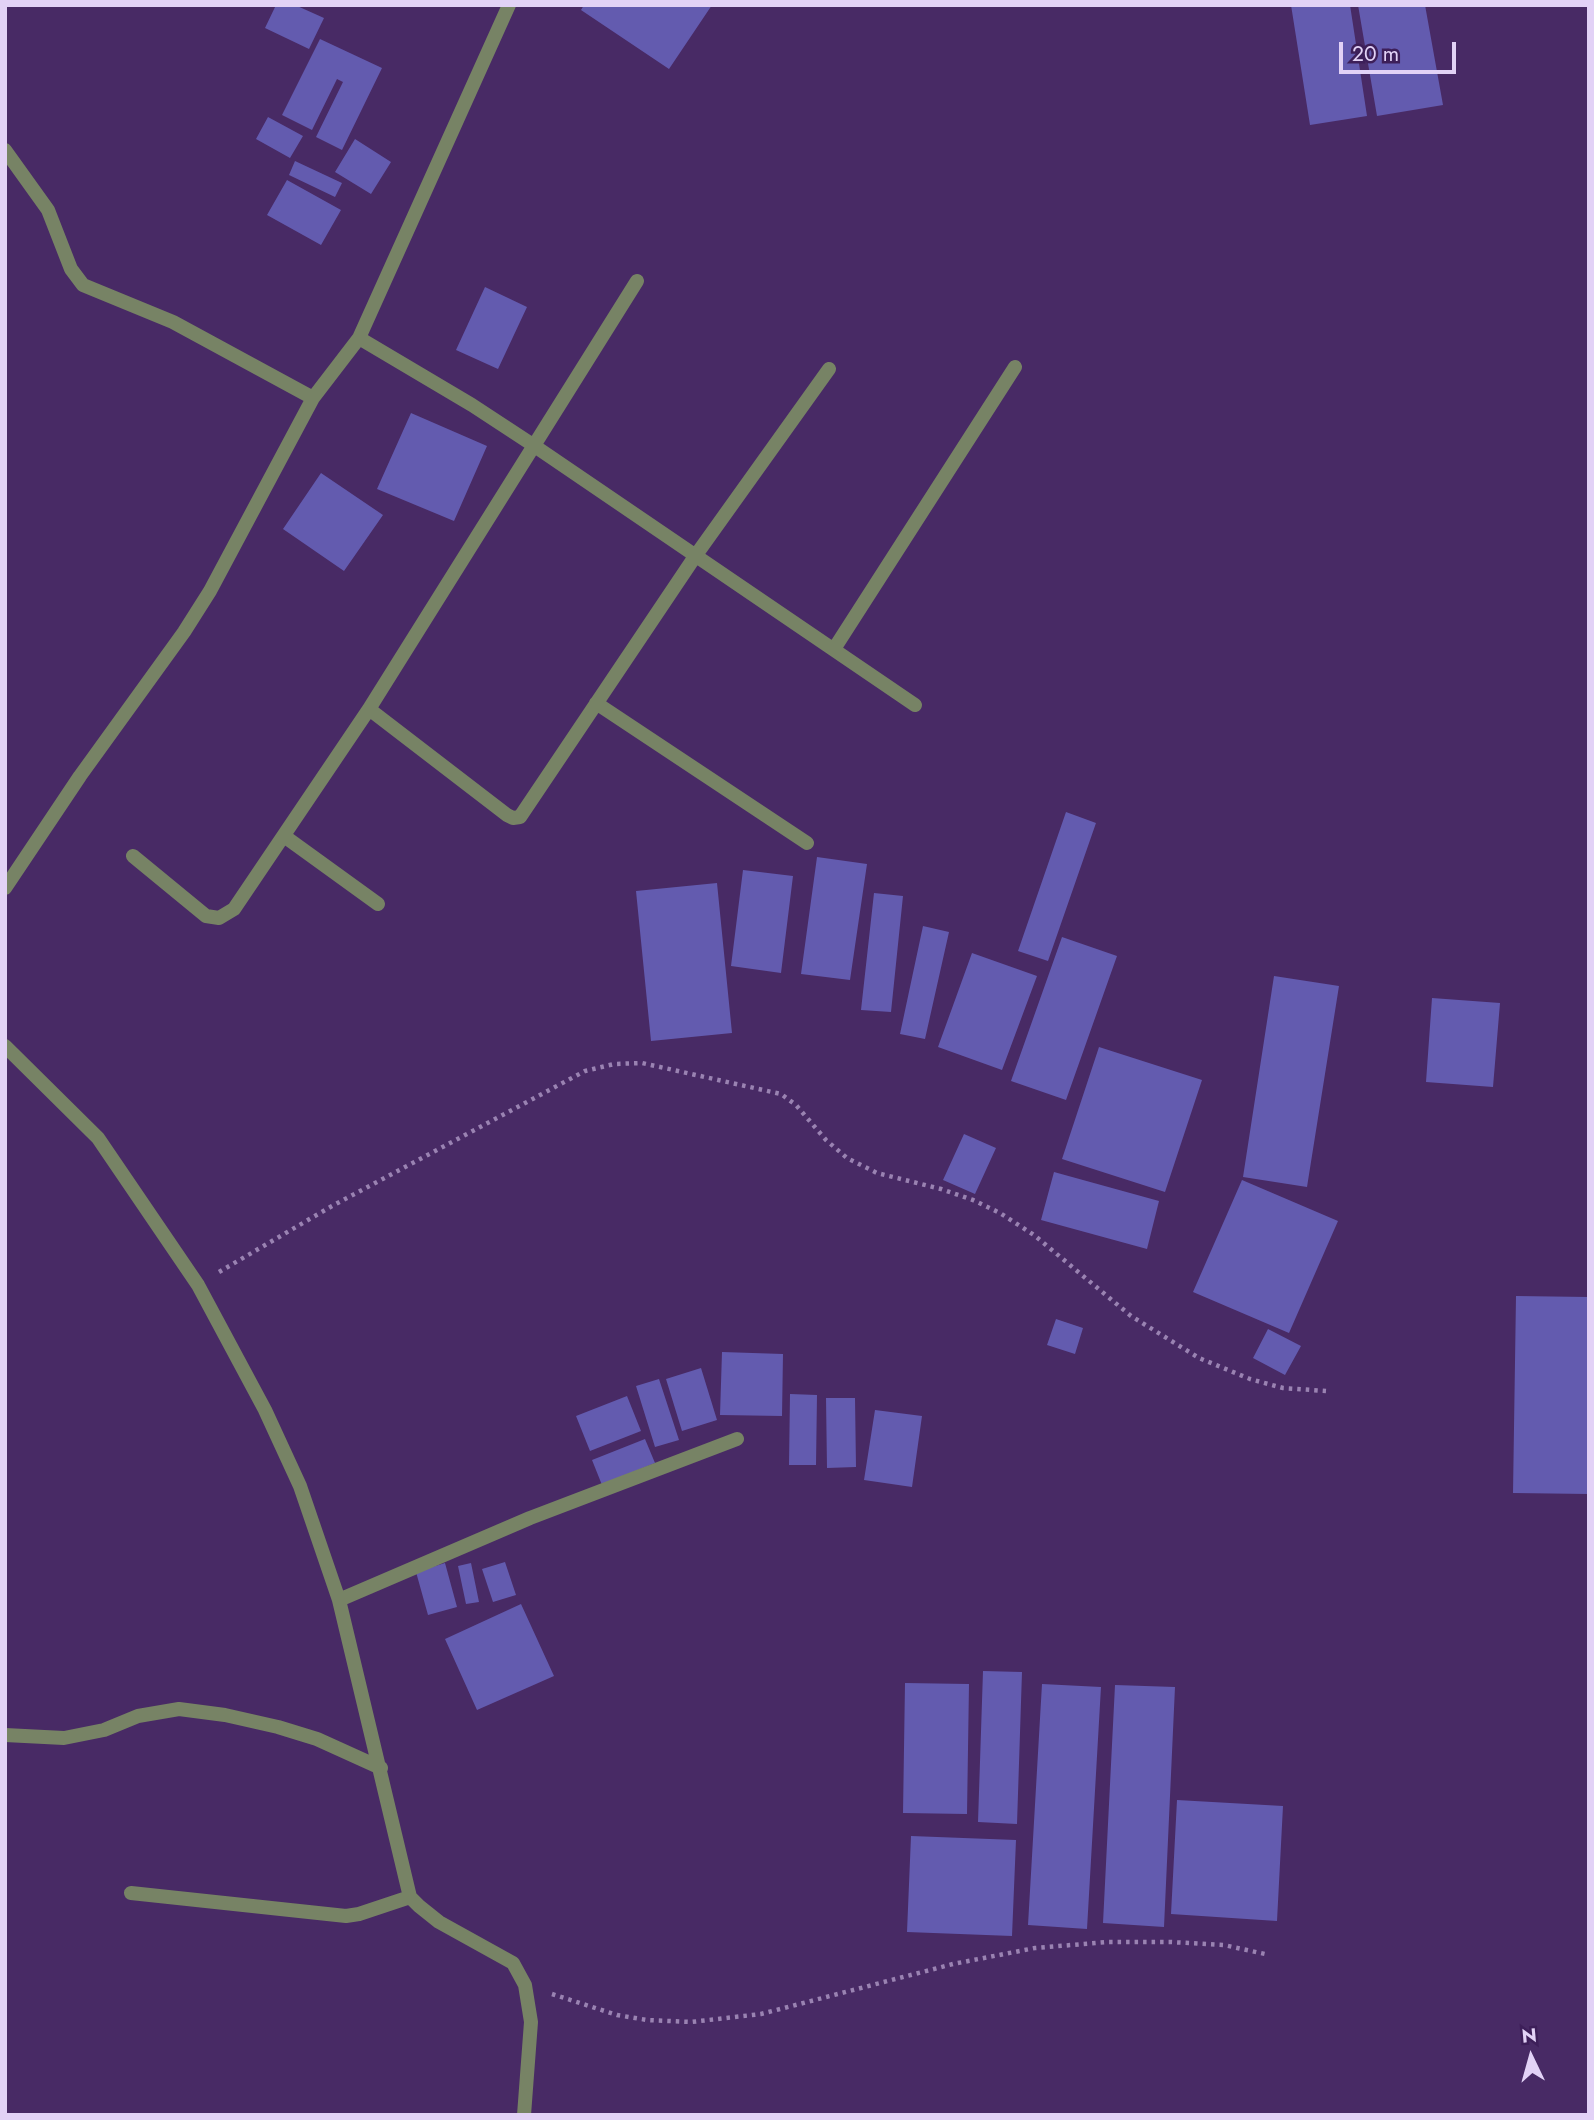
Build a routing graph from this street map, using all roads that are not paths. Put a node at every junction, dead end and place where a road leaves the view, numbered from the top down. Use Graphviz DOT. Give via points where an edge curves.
graph roads {
  1 [pos="509,5"];
  2 [pos="5,150"];
  3 [pos="637,281"];
  4 [pos="359,338"];
  5 [pos="1015,367"];
  6 [pos="829,369"];
  7 [pos="313,398"];
  8 [pos="533,445"];
  9 [pos="696,555"];
  10 [pos="834,649"];
  11 [pos="596,703"];
  12 [pos="915,705"];
  13 [pos="369,709"];
  14 [pos="284,836"];
  15 [pos="807,843"];
  16 [pos="133,856"];
  17 [pos="5,888"];
  18 [pos="378,904"];
  19 [pos="5,1046"];
  20 [pos="737,1438"];
  21 [pos="340,1600"];
  22 [pos="5,1735"];
  23 [pos="381,1768"];
  24 [pos="131,1893"];
  25 [pos="410,1897"];
  26 [pos="524,2115"];
  1 -- 4 [label="street"];
  2 -- 7 [label="street" via="48,210 71,269 83,285 173,323"];
  3 -- 8 [label="street"];
  4 -- 7 [label="street"];
  4 -- 8 [label="street"];
  5 -- 10 [label="street"];
  6 -- 9 [label="street"];
  7 -- 17 [label="street" via="210,591"];
  8 -- 9 [label="street"];
  8 -- 13 [label="street"];
  9 -- 10 [label="street"];
  9 -- 11 [label="street"];
  10 -- 12 [label="street"];
  11 -- 13 [label="street" via="520,817 513,818"];
  11 -- 15 [label="street"];
  13 -- 14 [label="street"];
  14 -- 16 [label="street" via="234,909 219,918 206,916"];
  14 -- 18 [label="street"];
  19 -- 21 [label="street" via="97,1138 198,1285 300,1486"];
  20 -- 21 [label="street" via="530,1518"];
  21 -- 23 [label="street"];
  22 -- 23 [label="street" via="65,1738 179,1709 225,1715 317,1739"];
  23 -- 25 [label="street"];
  24 -- 25 [label="street" via="346,1916"];
  25 -- 26 [label="street" via="439,1922 513,1963 525,1985 531,2022"];
}
